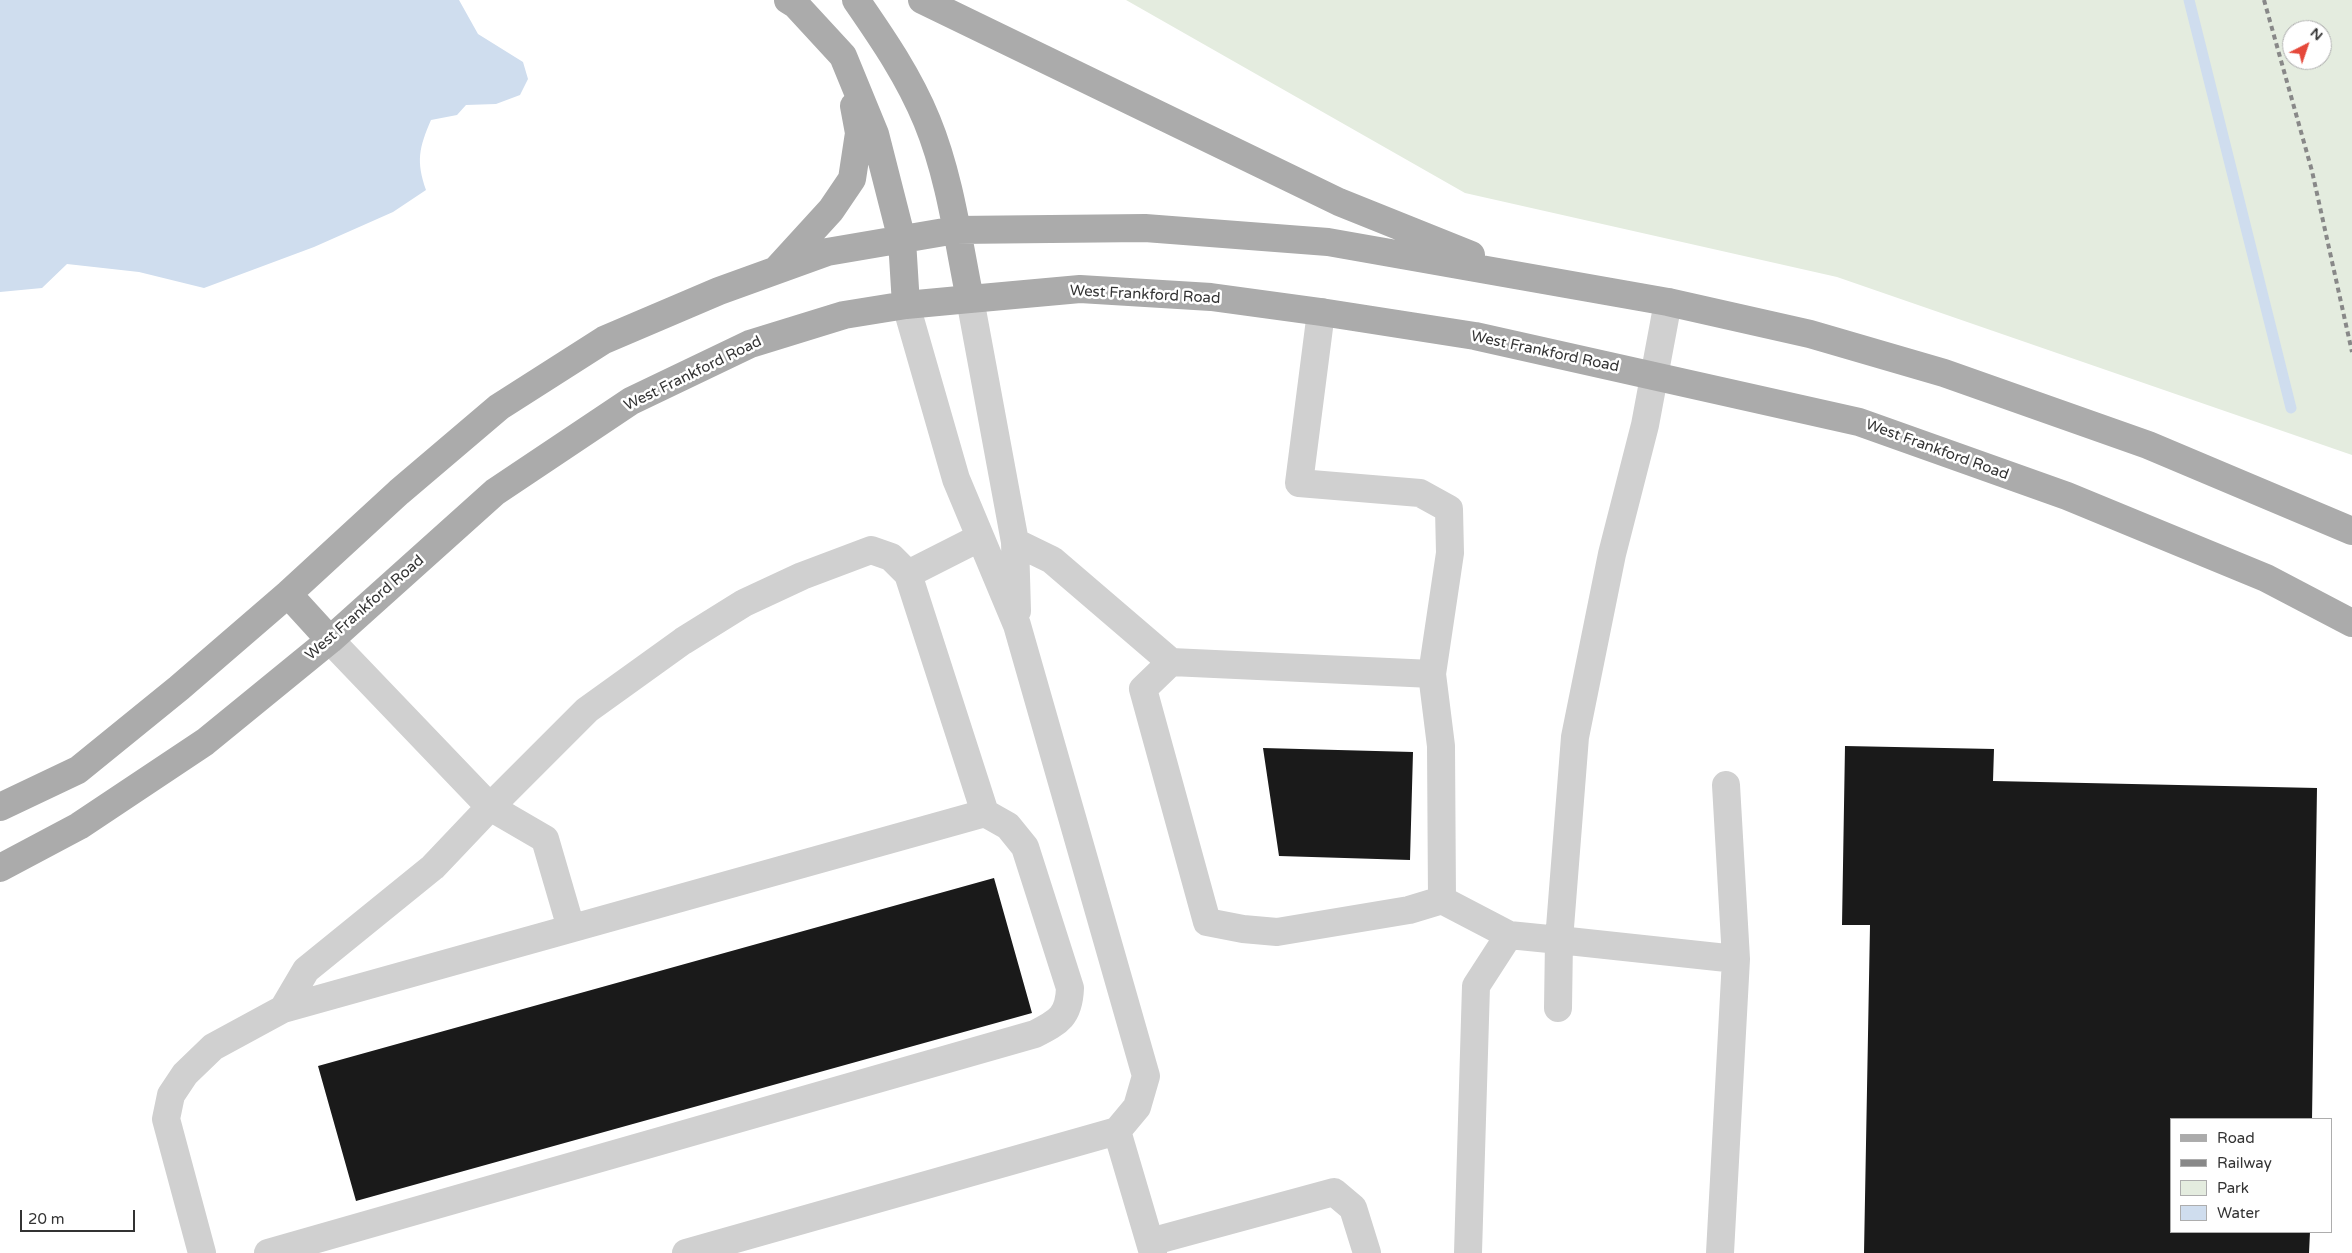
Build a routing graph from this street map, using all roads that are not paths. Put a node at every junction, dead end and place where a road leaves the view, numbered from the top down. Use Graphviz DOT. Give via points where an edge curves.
graph roads {
  1 [pos="788,0"];
  2 [pos="856,0"];
  3 [pos="922,0"];
  4 [pos="849,70"];
  5 [pos="956,230"];
  6 [pos="902,240"];
  7 [pos="776,270"];
  8 [pos="1524,275"];
  9 [pos="970,299"];
  10 [pos="1668,302"];
  11 [pos="906,305"];
  12 [pos="1321,312"];
  13 [pos="1655,376"];
  14 [pos="2352,531"];
  15 [pos="979,538"];
  16 [pos="1015,542"];
  17 [pos="908,574"];
  18 [pos="288,594"];
  19 [pos="2352,623"];
  20 [pos="1017,625"];
  21 [pos="330,640"];
  22 [pos="1171,662"];
  23 [pos="1432,674"];
  24 [pos="1726,785"];
  25 [pos="0,806"];
  26 [pos="490,807"];
  27 [pos="985,813"];
  28 [pos="0,868"];
  29 [pos="1442,900"];
  30 [pos="571,928"];
  31 [pos="1509,935"];
  32 [pos="1559,940"];
  33 [pos="1736,960"];
  34 [pos="1558,1008"];
  35 [pos="283,1009"];
  36 [pos="1116,1131"];
  37 [pos="1152,1248"];
  38 [pos="202,1253"];
  39 [pos="268,1253"];
  40 [pos="686,1253"];
  41 [pos="1367,1253"];
  42 [pos="1468,1253"];
  43 [pos="1720,1253"];
  1 -- 4 [label="main road" via="796,4 843,56"];
  2 -- 5 [label="main road" via="901,65 928,122"];
  3 -- 8 [label="main road" via="1339,202"];
  4 -- 6 [label="main road" via="875,134"];
  4 -- 7 [label="main road" via="859,133 852,179 831,210"];
  5 -- 6 [label="main road"];
  5 -- 8 [label="main road" via="1145,228 1328,242"];
  5 -- 9 [label="main road"];
  6 -- 7 [label="main road" via="827,252"];
  6 -- 11 [label="main road"];
  7 -- 18 [label="main road" via="604,340 499,408 399,492"];
  8 -- 10 [label="main road"];
  9 -- 11 [label="main road, West Frankford Road"];
  9 -- 12 [label="main road, West Frankford Road" via="1080,289 1211,297"];
  9 -- 16 [label="lane"];
  10 -- 13 [label="lane"];
  10 -- 14 [label="main road" via="1810,334 1944,373 2148,445"];
  11 -- 15 [label="lane" via="956,479"];
  11 -- 21 [label="main road, West Frankford Road" via="844,315 750,344 632,401 495,492"];
  12 -- 13 [label="main road, West Frankford Road" via="1475,336"];
  12 -- 23 [label="lane" via="1299,483 1420,492 1449,509 1450,553"];
  13 -- 19 [label="main road, West Frankford Road" via="1859,422 2040,486 2266,578"];
  13 -- 32 [label="lane" via="1612,554 1575,738"];
  15 -- 17 [label="lane"];
  15 -- 20 [label="lane"];
  16 -- 20 [label="lane"];
  16 -- 22 [label="lane" via="1052,560"];
  17 -- 26 [label="lane" via="891,557 871,550 802,576 744,603 683,641 587,710"];
  17 -- 27 [label="lane"];
  18 -- 21 [label="main road"];
  18 -- 25 [label="main road" via="78,770"];
  20 -- 36 [label="lane" via="1146,1076 1137,1107"];
  21 -- 26 [label="lane"];
  21 -- 28 [label="main road, West Frankford Road" via="205,742 79,826"];
  22 -- 23 [label="lane"];
  22 -- 29 [label="lane" via="1143,689 1207,922 1277,932 1409,910"];
  23 -- 29 [label="lane" via="1441,746"];
  24 -- 33 [label="lane"];
  26 -- 30 [label="lane" via="545,839"];
  26 -- 35 [label="lane" via="433,867 306,970"];
  27 -- 30 [label="lane"];
  27 -- 39 [label="lane" via="1008,826 1025,847 1070,988 1069,1008 1054,1025 1035,1034"];
  29 -- 31 [label="lane"];
  30 -- 35 [label="lane"];
  31 -- 32 [label="lane"];
  31 -- 42 [label="lane" via="1476,986"];
  32 -- 33 [label="lane"];
  32 -- 34 [label="lane"];
  33 -- 43 [label="lane"];
  35 -- 38 [label="lane" via="213,1047 185,1074 171,1095 166,1119"];
  36 -- 37 [label="lane"];
  36 -- 40 [label="lane"];
  37 -- 41 [label="lane" via="1334,1192 1353,1208"];
}
